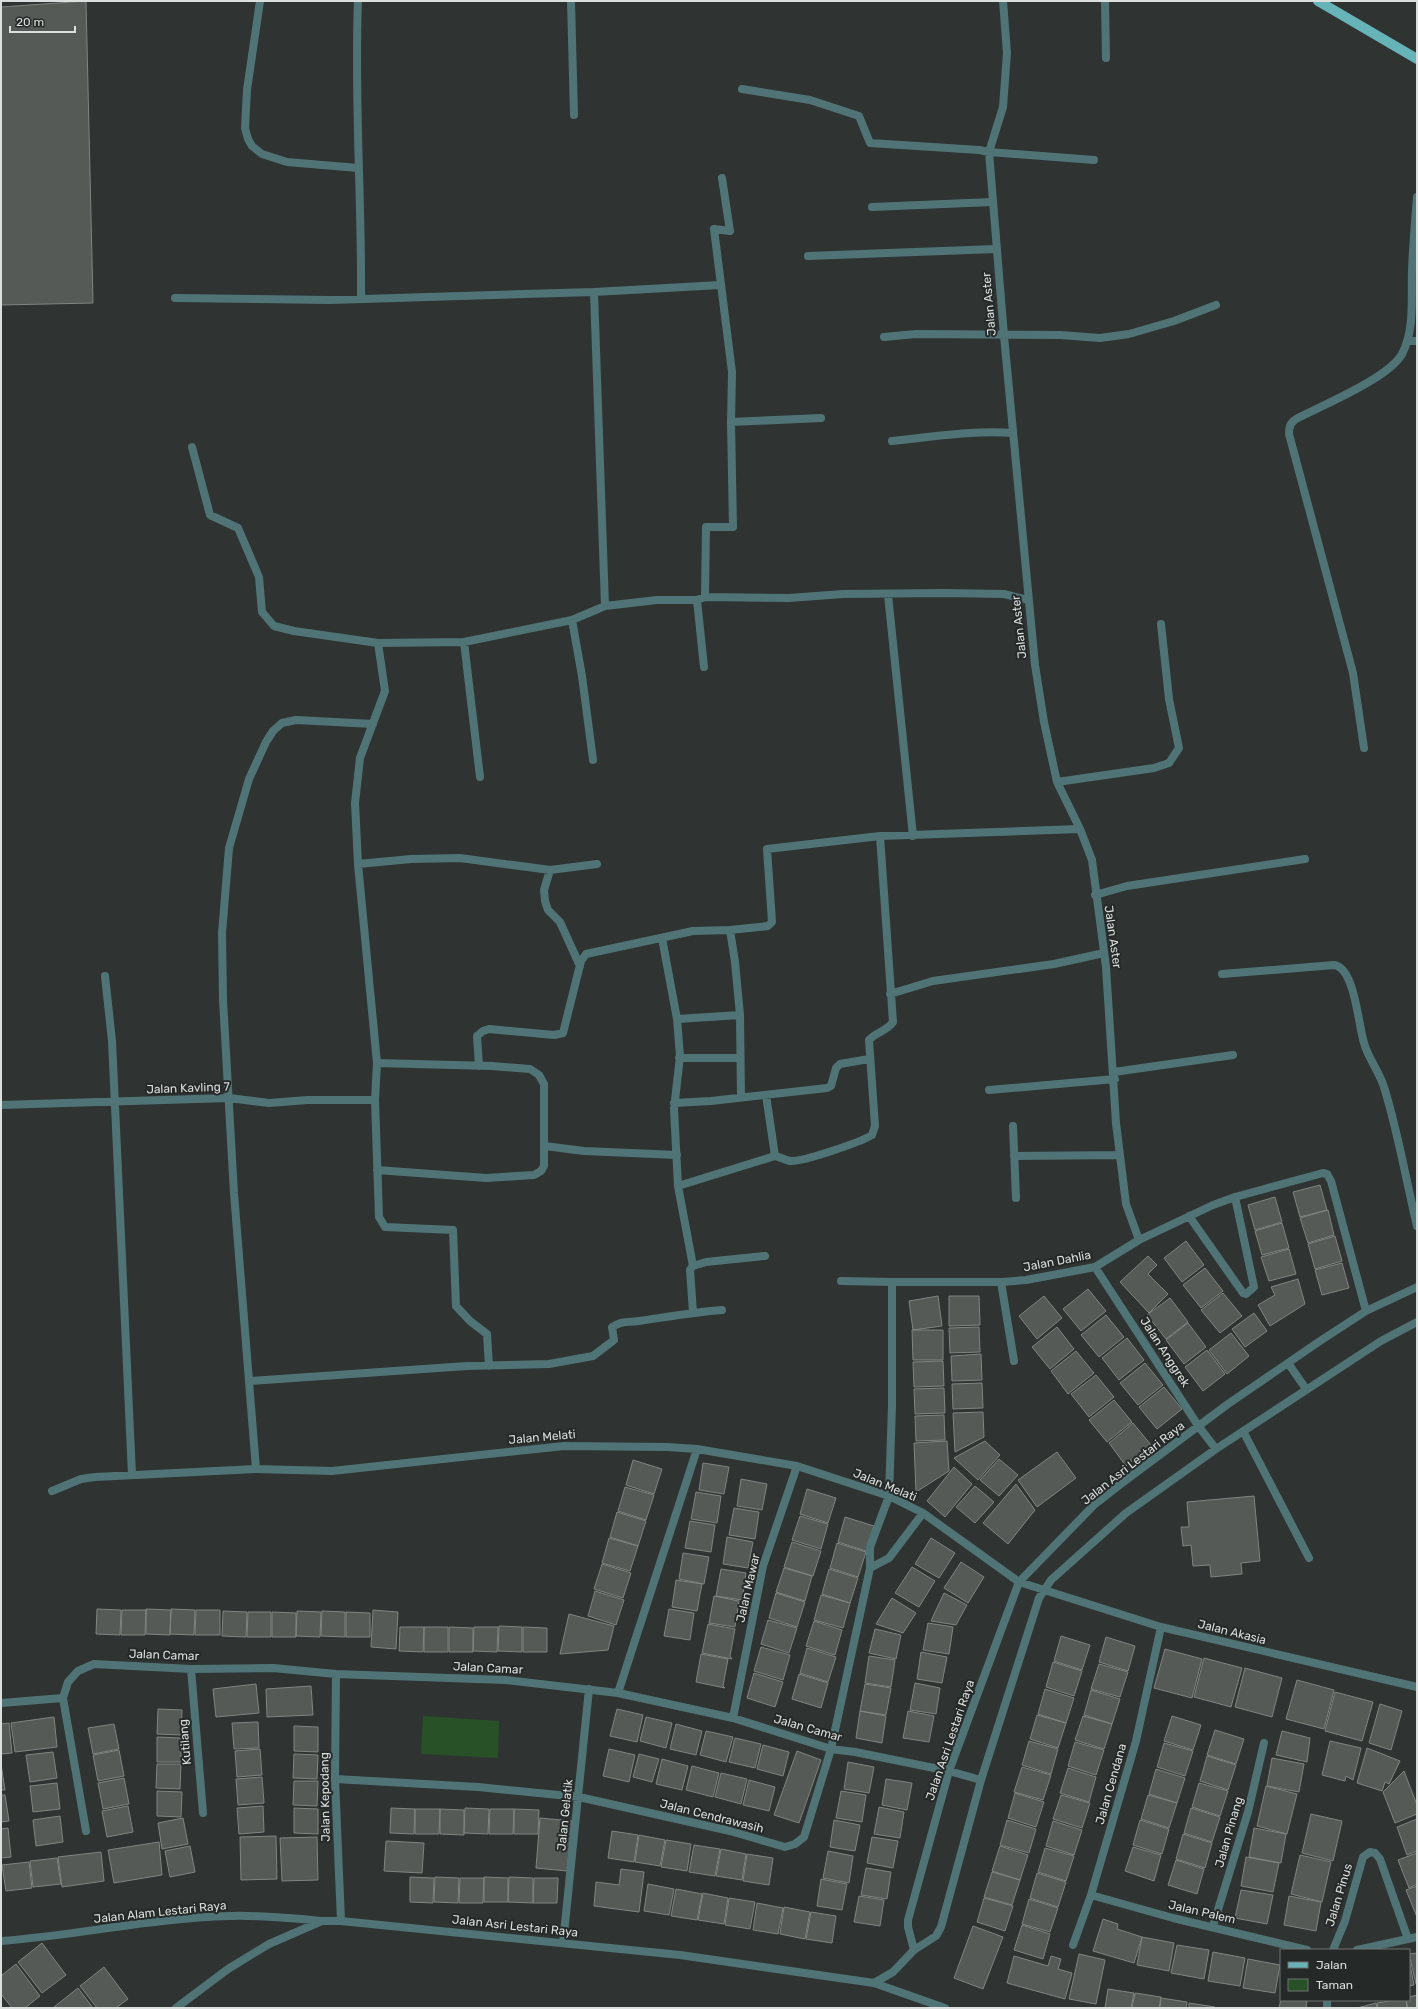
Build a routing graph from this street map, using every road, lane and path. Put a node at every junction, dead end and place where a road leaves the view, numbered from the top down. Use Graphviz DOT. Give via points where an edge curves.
graph roads {
  1 [pos="260,1"];
  2 [pos="358,1"];
  3 [pos="571,1"];
  4 [pos="1003,1"];
  5 [pos="1104,1"];
  6 [pos="1318,1"];
  7 [pos="1106,58"];
  8 [pos="1417,59"];
  9 [pos="742,89"];
  10 [pos="574,115"];
  11 [pos="989,152"];
  12 [pos="1094,160"];
  13 [pos="358,168"];
  14 [pos="722,178"];
  15 [pos="1417,198"];
  16 [pos="992,202"];
  17 [pos="872,206"];
  18 [pos="996,249"];
  19 [pos="808,256"];
  20 [pos="720,285"];
  21 [pos="594,292"];
  22 [pos="175,298"];
  23 [pos="361,299"];
  24 [pos="1216,305"];
  25 [pos="1004,336"];
  26 [pos="884,337"];
  27 [pos="1407,341"];
  28 [pos="1417,342"];
  29 [pos="821,418"];
  30 [pos="731,422"];
  31 [pos="1013,433"];
  32 [pos="892,441"];
  33 [pos="192,447"];
  34 [pos="888,595"];
  35 [pos="701,599"];
  36 [pos="1028,600"];
  37 [pos="605,606"];
  38 [pos="572,620"];
  39 [pos="1161,624"];
  40 [pos="464,642"];
  41 [pos="378,643"];
  42 [pos="704,667"];
  43 [pos="374,724"];
  44 [pos="1364,748"];
  45 [pos="593,760"];
  46 [pos="480,778"];
  47 [pos="1056,782"];
  48 [pos="1080,829"];
  49 [pos="880,836"];
  50 [pos="913,836"];
  51 [pos="1305,859"];
  52 [pos="358,864"];
  53 [pos="597,864"];
  54 [pos="550,870"];
  55 [pos="1095,895"];
  56 [pos="730,930"];
  57 [pos="662,938"];
  58 [pos="1104,952"];
  59 [pos="580,966"];
  60 [pos="1222,974"];
  61 [pos="105,976"];
  62 [pos="890,994"];
  63 [pos="740,1015"];
  64 [pos="677,1019"];
  65 [pos="1233,1055"];
  66 [pos="679,1058"];
  67 [pos="740,1058"];
  68 [pos="869,1059"];
  69 [pos="377,1063"];
  70 [pos="479,1066"];
  71 [pos="1114,1076"];
  72 [pos="989,1090"];
  73 [pos="766,1095"];
  74 [pos="740,1097"];
  75 [pos="230,1098"];
  76 [pos="376,1100"];
  77 [pos="115,1103"];
  78 [pos="674,1103"];
  79 [pos="1,1105"];
  80 [pos="1013,1126"];
  81 [pos="545,1146"];
  82 [pos="677,1155"];
  83 [pos="775,1156"];
  84 [pos="1014,1156"];
  85 [pos="1120,1156"];
  86 [pos="377,1170"];
  87 [pos="678,1186"];
  88 [pos="1235,1197"];
  89 [pos="1016,1198"];
  90 [pos="1189,1216"];
  91 [pos="1417,1226"];
  92 [pos="1139,1240"];
  93 [pos="765,1256"];
  94 [pos="692,1266"];
  95 [pos="1095,1267"];
  96 [pos="841,1281"];
  97 [pos="892,1282"];
  98 [pos="1001,1282"];
  99 [pos="1417,1287"];
  100 [pos="722,1310"];
  101 [pos="1366,1311"];
  102 [pos="693,1312"];
  103 [pos="1417,1322"];
  104 [pos="1014,1361"];
  105 [pos="1288,1364"];
  106 [pos="489,1366"];
  107 [pos="249,1381"];
  108 [pos="1306,1388"];
  109 [pos="1199,1427"];
  110 [pos="1243,1431"];
  111 [pos="697,1449"];
  112 [pos="1216,1449"];
  113 [pos="797,1466"];
  114 [pos="256,1469"];
  115 [pos="132,1475"];
  116 [pos="52,1491"];
  117 [pos="889,1496"];
  118 [pos="923,1513"];
  119 [pos="1309,1558"];
  120 [pos="870,1568"];
  121 [pos="1019,1582"];
  122 [pos="1044,1589"];
  123 [pos="1161,1627"];
  124 [pos="191,1669"];
  125 [pos="336,1674"];
  126 [pos="1417,1687"];
  127 [pos="589,1689"];
  128 [pos="618,1693"];
  129 [pos="63,1698"];
  130 [pos="1,1702"];
  131 [pos="733,1718"];
  132 [pos="1264,1743"];
  133 [pos="831,1749"];
  134 [pos="949,1771"];
  135 [pos="335,1779"];
  136 [pos="981,1780"];
  137 [pos="579,1796"];
  138 [pos="203,1813"];
  139 [pos="86,1832"];
  140 [pos="1091,1895"];
  141 [pos="341,1921"];
  142 [pos="322,1922"];
  143 [pos="1213,1926"];
  144 [pos="1417,1937"];
  145 [pos="1408,1939"];
  146 [pos="1,1941"];
  147 [pos="564,1943"];
  148 [pos="1073,1945"];
  149 [pos="1303,1949"];
  150 [pos="1333,1949"];
  151 [pos="1362,1949"];
  152 [pos="914,1950"];
  153 [pos="874,1983"];
  154 [pos="176,2008"];
  155 [pos="945,2008"];
  1 -- 13 [label="street" via="247,90 245,128 252,146 262,154 287,162"];
  2 -- 13 [label="street"];
  3 -- 10 [label="street"];
  4 -- 11 [label="street, Jalan Aster" via="1008,53 1003,107"];
  5 -- 7 [label="street"];
  6 -- 8 [label="main road"];
  9 -- 11 [label="street" via="810,100 859,116 870,143"];
  11 -- 12 [label="street"];
  11 -- 16 [label="street, Jalan Aster"];
  13 -- 23 [label="street" via="362,249"];
  14 -- 20 [label="street" via="730,231 714,229"];
  15 -- 27 [label="street"];
  16 -- 17 [label="street"];
  16 -- 18 [label="street, Jalan Aster"];
  18 -- 19 [label="street"];
  18 -- 25 [label="street, Jalan Aster"];
  20 -- 21 [label="street"];
  20 -- 30 [label="street" via="732,372"];
  21 -- 23 [label="street"];
  21 -- 37 [label="street"];
  22 -- 23 [label="street"];
  24 -- 25 [label="street" via="1174,322 1129,334 1100,338 1060,335"];
  25 -- 26 [label="street" via="916,334"];
  25 -- 31 [label="street, Jalan Aster"];
  27 -- 28 [label="street"];
  27 -- 44 [label="street" via="1402,355 1388,369 1369,382 1296,419 1289,428 1352,670"];
  29 -- 30 [label="street"];
  30 -- 35 [label="street" via="734,527 706,527"];
  31 -- 32 [label="street" via="953,434"];
  31 -- 36 [label="street, Jalan Aster"];
  33 -- 41 [label="street" via="210,515 238,528 259,577 262,612 274,626"];
  34 -- 35 [label="street"];
  34 -- 36 [label="street" via="945,592 1004,594"];
  34 -- 50 [label="street"];
  35 -- 37 [label="street" via="657,600"];
  35 -- 42 [label="street"];
  36 -- 47 [label="street, Jalan Aster" via="1044,722"];
  37 -- 38 [label="street"];
  38 -- 40 [label="street"];
  38 -- 45 [label="street"];
  39 -- 47 [label="street" via="1169,699 1178,748 1170,763 1154,768"];
  40 -- 41 [label="street"];
  40 -- 46 [label="street"];
  41 -- 43 [label="street" via="385,691"];
  43 -- 52 [label="street" via="360,758 355,803"];
  43 -- 75 [label="street" via="296,720 282,723 266,742 249,779 229,848 222,933 223,1000"];
  47 -- 48 [label="street, Jalan Aster"];
  48 -- 50 [label="street"];
  48 -- 55 [label="street, Jalan Aster" via="1092,860"];
  49 -- 50 [label="street"];
  49 -- 56 [label="street" via="767,849 772,922 765,927"];
  49 -- 62 [label="street"];
  51 -- 55 [label="street" via="1127,886"];
  52 -- 54 [label="street" via="460,858"];
  52 -- 69 [label="street"];
  53 -- 54 [label="street"];
  54 -- 59 [label="street" via="544,890 545,901 548,910 560,922"];
  55 -- 58 [label="street, Jalan Aster"];
  56 -- 57 [label="street" via="693,932"];
  56 -- 63 [label="street"];
  57 -- 59 [label="street" via="586,954"];
  57 -- 64 [label="street"];
  58 -- 62 [label="street" via="1054,964 933,982"];
  58 -- 71 [label="street, Jalan Aster"];
  59 -- 70 [label="street" via="563,1033 554,1035 489,1029 483,1031 477,1036"];
  60 -- 91 [label="street" via="1334,965 1344,970 1351,986 1364,1045 1384,1087"];
  61 -- 77 [label="street" via="110,1011"];
  62 -- 68 [label="street" via="893,1022 869,1040"];
  63 -- 64 [label="street"];
  63 -- 67 [label="street"];
  64 -- 66 [label="street"];
  65 -- 71 [label="street"];
  66 -- 67 [label="street"];
  66 -- 78 [label="street"];
  67 -- 74 [label="street"];
  68 -- 73 [label="street" via="840,1064 836,1068 831,1086 827,1088"];
  68 -- 83 [label="street" via="875,1126 872,1135 864,1140 791,1161"];
  69 -- 70 [label="street"];
  69 -- 76 [label="street"];
  70 -- 81 [label="street" via="530,1069 539,1075 544,1084"];
  71 -- 72 [label="street"];
  71 -- 85 [label="street, Jalan Aster"];
  73 -- 74 [label="street"];
  73 -- 83 [label="street"];
  74 -- 78 [label="street"];
  75 -- 76 [label="street, Jalan Kavling 7" via="269,1103"];
  75 -- 77 [label="street, Jalan Kavling 7"];
  75 -- 107 [label="street" via="234,1193"];
  76 -- 86 [label="street"];
  77 -- 79 [label="street, Jalan Kavling 7"];
  77 -- 115 [label="street"];
  78 -- 82 [label="street"];
  80 -- 84 [label="street"];
  81 -- 82 [label="street" via="584,1151"];
  81 -- 86 [label="street" via="544,1166 534,1176 486,1178"];
  82 -- 87 [label="street"];
  83 -- 87 [label="street"];
  84 -- 85 [label="street"];
  84 -- 89 [label="street"];
  85 -- 92 [label="street, Jalan Aster" via="1126,1204"];
  86 -- 106 [label="street" via="379,1217 385,1227 453,1230 456,1306 470,1322 487,1334"];
  87 -- 94 [label="street"];
  88 -- 90 [label="street, Jalan Dahlia"];
  88 -- 90 [label="street" via="1254,1287 1246,1294 1242,1292"];
  88 -- 101 [label="street, Jalan Dahlia" via="1318,1174 1327,1174"];
  90 -- 92 [label="street, Jalan Dahlia"];
  92 -- 95 [label="street, Jalan Dahlia"];
  93 -- 94 [label="street" via="706,1262"];
  94 -- 102 [label="street" via="690,1270"];
  95 -- 98 [label="street, Jalan Dahlia"];
  95 -- 109 [label="street, Jalan Anggrek"];
  96 -- 97 [label="street, Jalan Dahlia"];
  97 -- 98 [label="street, Jalan Dahlia"];
  97 -- 117 [label="street"];
  98 -- 104 [label="street"];
  99 -- 101 [label="street, Jalan Asri Lestari Raya"];
  100 -- 102 [label="street"];
  101 -- 105 [label="street, Jalan Asri Lestari Raya"];
  102 -- 106 [label="street" via="624,1321 612,1327 614,1340 593,1356 549,1364"];
  103 -- 108 [label="street" via="1380,1341"];
  105 -- 108 [label="street"];
  105 -- 109 [label="street, Jalan Asri Lestari Raya"];
  106 -- 107 [label="street"];
  107 -- 114 [label="street"];
  108 -- 110 [label="street"];
  109 -- 112 [label="street, Jalan Anggrek"];
  109 -- 121 [label="street, Jalan Asri Lestari Raya" via="1095,1504"];
  110 -- 112 [label="street"];
  110 -- 119 [label="street"];
  111 -- 113 [label="street, Jalan Melati"];
  111 -- 114 [label="street, Jalan Melati" via="564,1446 332,1471"];
  111 -- 128 [label="street"];
  112 -- 122 [label="street" via="1126,1513"];
  113 -- 117 [label="street, Jalan Melati"];
  113 -- 131 [label="street, Jalan Mawar" via="763,1566"];
  114 -- 115 [label="street, Jalan Melati"];
  115 -- 116 [label="street, Jalan Melati" via="81,1479"];
  117 -- 118 [label="street, Jalan Melati"];
  117 -- 120 [label="street, Jalan Cendrawasih" via="870,1547"];
  118 -- 120 [label="street" via="889,1558"];
  118 -- 121 [label="street, Jalan Melati"];
  120 -- 133 [label="street, Jalan Cendrawasih"];
  121 -- 122 [label="street, Jalan Melati"];
  121 -- 134 [label="street, Jalan Asri Lestari Raya"];
  122 -- 123 [label="street, Jalan Akasia"];
  122 -- 136 [label="street"];
  123 -- 126 [label="street, Jalan Akasia"];
  123 -- 140 [label="street, Jalan Cendana" via="1136,1741"];
  124 -- 125 [label="street, Jalan Camar" via="273,1668"];
  124 -- 129 [label="street, Jalan Camar" via="94,1664 78,1671 68,1682"];
  124 -- 138 [label="street, Kutilang"];
  125 -- 127 [label="street, Jalan Camar" via="505,1680"];
  125 -- 135 [label="street, Jalan Kepodang"];
  127 -- 128 [label="street, Jalan Camar"];
  127 -- 137 [label="street, Jalan Gelatik"];
  128 -- 131 [label="street, Jalan Camar"];
  129 -- 130 [label="street"];
  129 -- 139 [label="street"];
  131 -- 133 [label="street, Jalan Camar"];
  132 -- 143 [label="street, Jalan Pinang" via="1248,1812"];
  133 -- 134 [label="street, Jalan Camar"];
  133 -- 137 [label="street, Jalan Cendrawasih" via="804,1837 795,1844 785,1847 730,1831"];
  134 -- 136 [label="street, Jalan Camar"];
  134 -- 152 [label="street, Jalan Asri Lestari Raya" via="908,1920"];
  135 -- 137 [label="street, Jalan Cendrawasih"];
  135 -- 141 [label="street, Jalan Kepodang"];
  136 -- 152 [label="street" via="942,1927 936,1936"];
  137 -- 147 [label="street, Jalan Gelatik"];
  140 -- 143 [label="street, Jalan Palem" via="1173,1918"];
  140 -- 148 [label="street, Jalan Cendana"];
  141 -- 142 [label="street, Jalan Asri Lestari Raya"];
  141 -- 147 [label="street, Jalan Asri Lestari Raya"];
  142 -- 146 [label="street, Jalan Alam Lestari Raya" via="272,1916 194,1918"];
  142 -- 154 [label="street, Jalan Asri Lestari Raya" via="268,1944 228,1969"];
  143 -- 149 [label="street, Jalan Palem"];
  144 -- 145 [label="street"];
  145 -- 150 [label="street, Jalan Pinus" via="1380,1859 1375,1853 1370,1852 1363,1857 1345,1921"];
  145 -- 151 [label="street"];
  147 -- 153 [label="street, Jalan Asri Lestari Raya" via="680,1955"];
  152 -- 153 [label="street" via="893,1972"];
  153 -- 155 [label="street, Jalan Asri Lestari Raya"];
}
